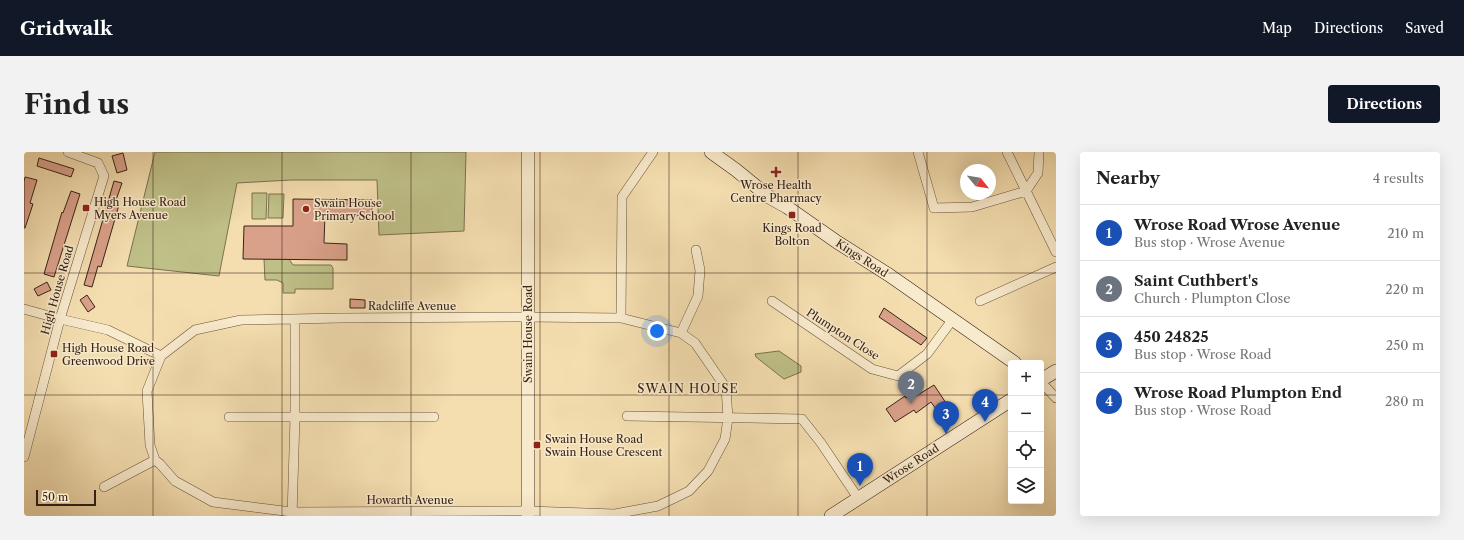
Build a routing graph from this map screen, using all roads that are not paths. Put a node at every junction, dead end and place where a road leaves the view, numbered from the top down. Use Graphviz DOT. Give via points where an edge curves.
graph roads {
  1 [pos="68,152"];
  2 [pos="528,152"];
  3 [pos="653,152"];
  4 [pos="711,152"];
  5 [pos="918,152"];
  6 [pos="1007,152"];
  7 [pos="1039,152"];
  8 [pos="1026,192"];
  9 [pos="696,250"];
  10 [pos="1056,252"];
  11 [pos="1056,267"];
  12 [pos="772,301"];
  13 [pos="980,301"];
  14 [pos="24,309"];
  15 [pos="528,317"];
  16 [pos="621,318"];
  17 [pos="60,319"];
  18 [pos="295,319"];
  19 [pos="952,319"];
  20 [pos="681,333"];
  21 [pos="161,356"];
  22 [pos="1011,360"];
  23 [pos="1056,371"];
  24 [pos="1044,379"];
  25 [pos="1044,384"];
  26 [pos="1056,398"];
  27 [pos="1008,402"];
  28 [pos="627,416"];
  29 [pos="228,417"];
  30 [pos="295,417"];
  31 [pos="434,417"];
  32 [pos="728,418"];
  33 [pos="28,428"];
  34 [pos="24,456"];
  35 [pos="155,460"];
  36 [pos="104,487"];
  37 [pos="858,498"];
  38 [pos="528,513"];
  39 [pos="292,514"];
  40 [pos="411,514"];
  41 [pos="831,516"];
  1 -- 17 [label="street, High House Road" via="98,164 104,176"];
  2 -- 15 [label="street, Swain House Road"];
  3 -- 16 [label="street" via="622,197"];
  4 -- 19 [label="street, Kings Road" via="769,197"];
  5 -- 8 [label="street" via="934,208 972,207"];
  6 -- 8 [label="street"];
  7 -- 8 [label="street" via="1038,173"];
  8 -- 10 [label="street"];
  9 -- 20 [label="street" via="700,270 698,296"];
  11 -- 13 [label="street"];
  12 -- 19 [label="street, Plumpton Close" via="872,369 898,376 927,354"];
  14 -- 17 [label="street"];
  15 -- 16 [label="street, Radcliffe Avenue"];
  15 -- 18 [label="street, Radcliffe Avenue"];
  15 -- 38 [label="street, Swain House Road"];
  16 -- 20 [label="street, Radcliffe Avenue"];
  17 -- 21 [label="street" via="108,330"];
  17 -- 33 [label="street, High House Road"];
  18 -- 21 [label="street, Radcliffe Avenue" via="241,320 195,330"];
  18 -- 30 [label="street"];
  19 -- 22 [label="street, Kings Road"];
  20 -- 32 [label="street, Howarth Avenue" via="695,343 726,388"];
  21 -- 35 [label="street" via="147,391 150,445"];
  23 -- 24 [label="street"];
  25 -- 26 [label="street"];
  27 -- 37 [label="street, Wrose Road"];
  28 -- 32 [label="street"];
  29 -- 30 [label="street"];
  30 -- 31 [label="street"];
  30 -- 39 [label="street"];
  32 -- 37 [label="street" via="802,418"];
  32 -- 38 [label="street, Howarth Avenue" via="725,439 708,470 688,491 658,506 615,514"];
  33 -- 34 [label="street, High House Road"];
  35 -- 36 [label="street"];
  35 -- 39 [label="street, Howarth Avenue" via="175,481 212,502"];
  37 -- 41 [label="street, Wrose Road"];
  38 -- 40 [label="street, Howarth Avenue"];
  39 -- 40 [label="street, Howarth Avenue"];
}
